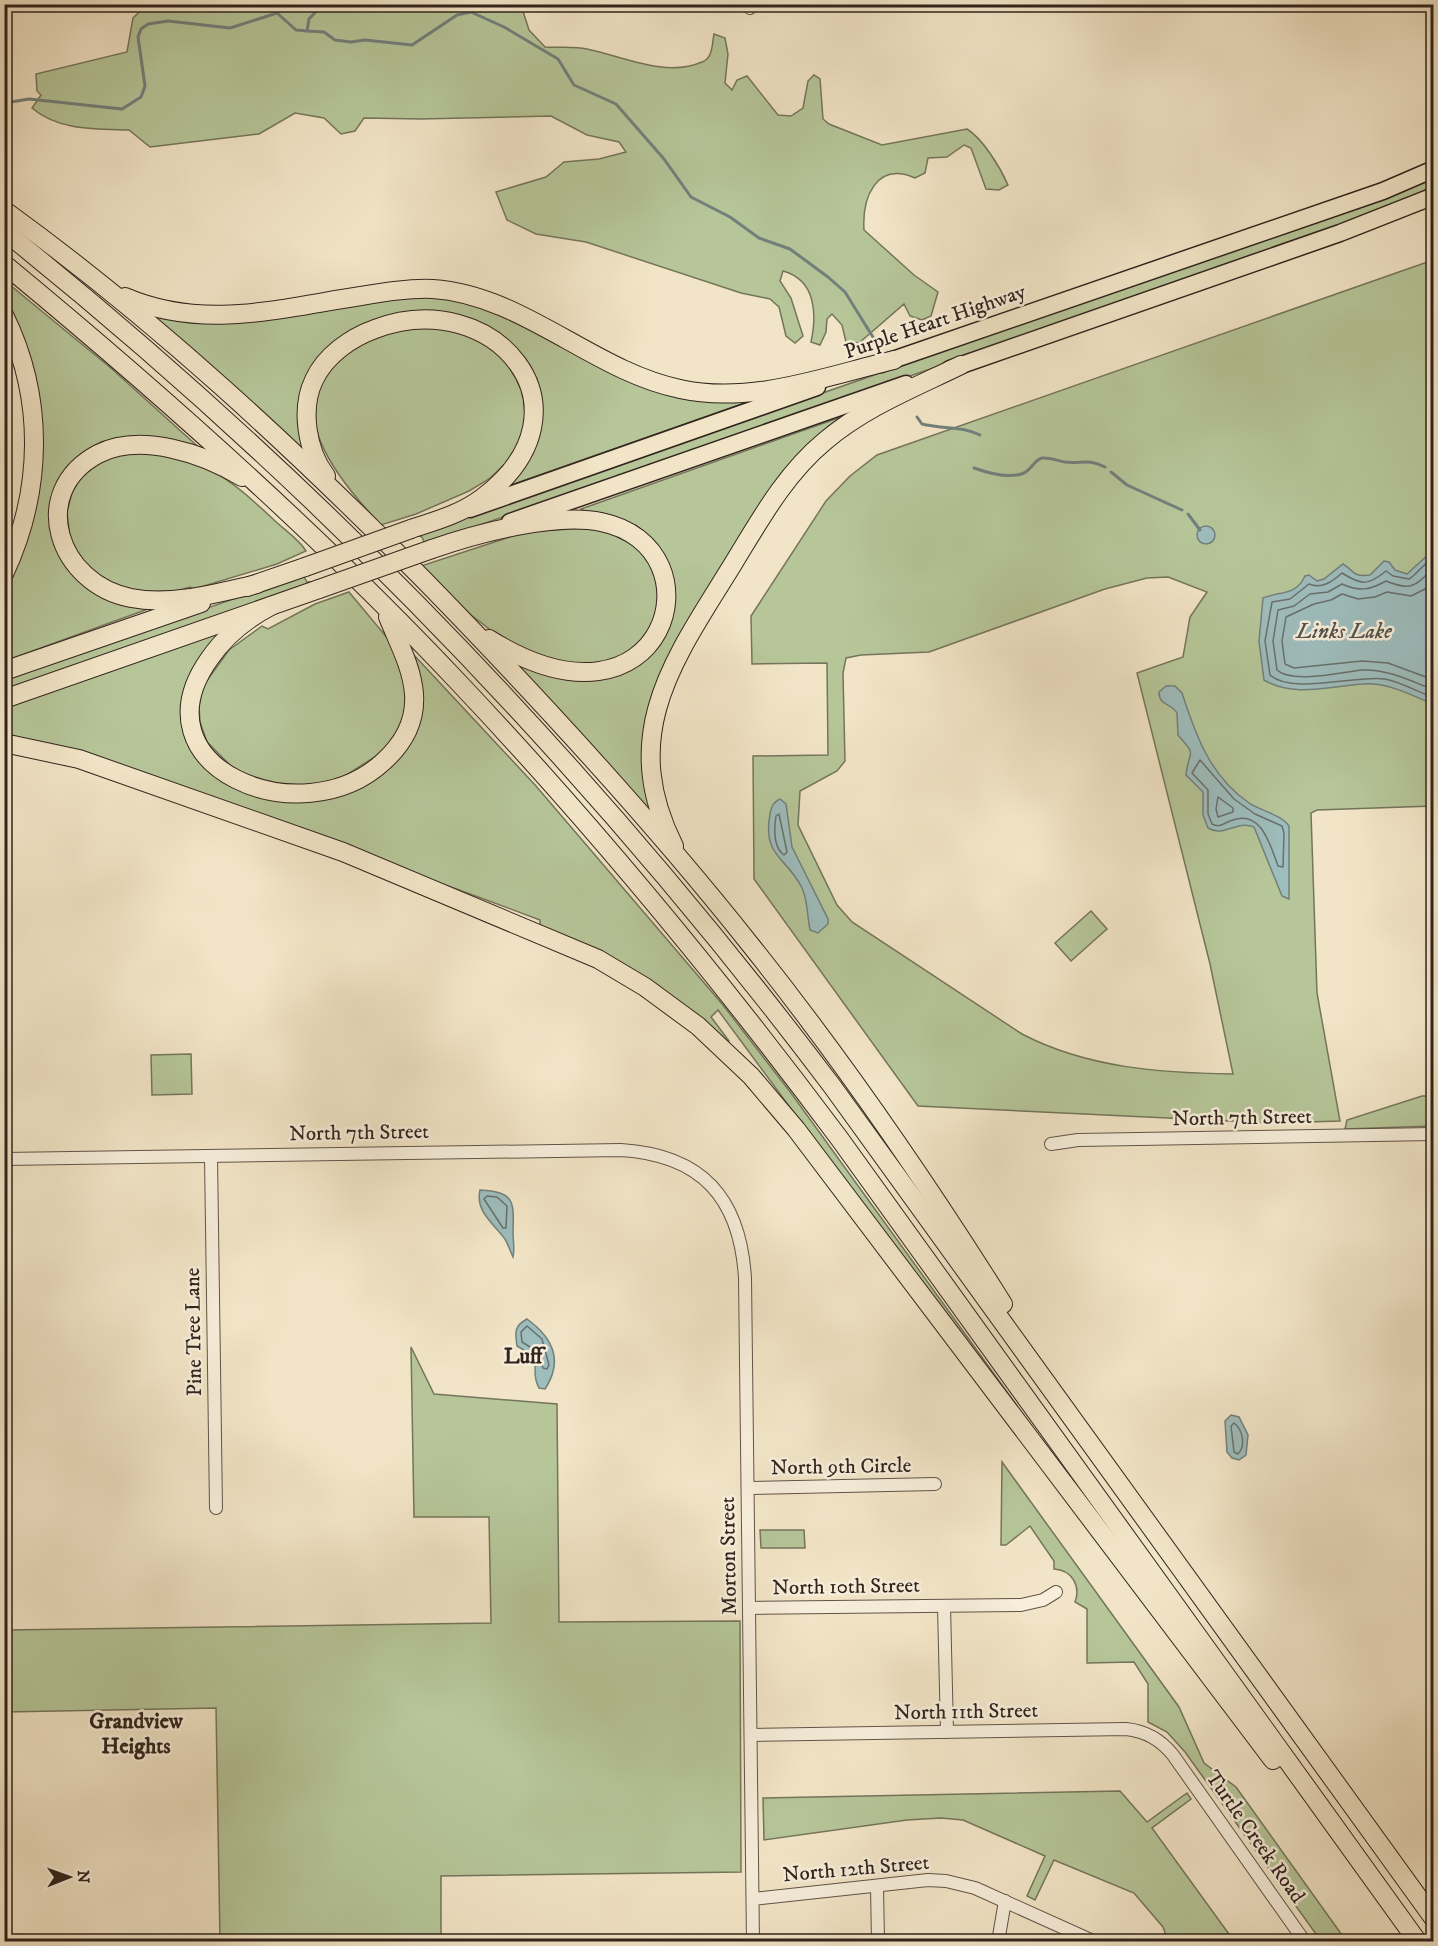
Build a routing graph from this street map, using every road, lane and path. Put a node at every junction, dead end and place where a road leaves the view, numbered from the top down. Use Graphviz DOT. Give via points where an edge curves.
graph roads {
  1 [pos="1434,169"];
  2 [pos="1434,196"];
  3 [pos="4,210"];
  4 [pos="4,231"];
  5 [pos="4,264"];
  6 [pos="89,275"];
  7 [pos="4,315"];
  8 [pos="894,360"];
  9 [pos="960,365"];
  10 [pos="345,501"];
  11 [pos="285,509"];
  12 [pos="450,516"];
  13 [pos="476,534"];
  14 [pos="4,574"];
  15 [pos="257,584"];
  16 [pos="271,606"];
  17 [pos="385,610"];
  18 [pos="463,620"];
  19 [pos="4,671"];
  20 [pos="4,699"];
  21 [pos="4,742"];
  22 [pos="683,864"];
  23 [pos="1434,1134"];
  24 [pos="1052,1144"];
  25 [pos="211,1156"];
  26 [pos="4,1159"];
  27 [pos="705,1181"];
  28 [pos="1102,1460"];
  29 [pos="935,1484"];
  30 [pos="748,1488"];
  31 [pos="216,1508"];
  32 [pos="1056,1592"];
  33 [pos="944,1606"];
  34 [pos="750,1608"];
  35 [pos="946,1732"];
  36 [pos="751,1735"];
  37 [pos="1173,1755"];
  38 [pos="877,1886"];
  39 [pos="753,1899"];
  40 [pos="1005,1901"];
  41 [pos="1390,1903"];
  42 [pos="1434,1919"];
  43 [pos="753,1941"];
  44 [pos="878,1941"];
  45 [pos="998,1941"];
  46 [pos="1095,1941"];
  47 [pos="1305,1941"];
  48 [pos="1418,1941"];
  1 -- 8 [label="main road, Purple Heart Highway" via="1361,199"];
  2 -- 9 [label="main road" via="1340,233"];
  3 -- 6 [label="highway"];
  4 -- 28 [label="highway" via="127,332 278,467 456,642 583,780 669,879 792,1033"];
  5 -- 11 [label="highway" via="156,391"];
  6 -- 8 [label="highway" via="141,304 184,315 247,313 399,290 457,292 496,305 639,376 702,393 775,388"];
  6 -- 10 [label="highway" via="229,393"];
  7 -- 14 [label="highway" via="26,372 35,455 26,515"];
  8 -- 12 [label="main road, Purple Heart Highway"];
  9 -- 13 [label="main road"];
  9 -- 22 [label="highway" via="868,411 806,459 772,501 677,656 659,696 651,759 662,817"];
  10 -- 12 [label="highway" via="322,470 309,435 308,395 319,371 353,339 383,326 417,320 447,322 479,333 509,353 526,375 535,412 529,437 504,478 480,500"];
  10 -- 18 [label="highway"];
  11 -- 15 [label="highway" via="255,485 216,464 173,450 134,445 111,449 90,460 73,476 64,494 59,520 63,545 81,574 102,589 131,598 166,600"];
  11 -- 17 [label="highway"];
  12 -- 15 [label="highway, bridge"];
  13 -- 16 [label="highway, bridge"];
  13 -- 18 [label="highway" via="568,521 592,520 618,527 639,540 659,565 666,590 665,613 652,641 636,658 616,669 594,673 559,669 522,658"];
  15 -- 19 [label="highway"];
  16 -- 17 [label="highway" via="232,632 204,667 192,696 191,721 200,747 228,776 261,790 294,795 330,790 366,775 392,754 409,729 414,708 412,677"];
  16 -- 20 [label="highway"];
  17 -- 41 [label="highway" via="458,682 585,821 778,1056"];
  18 -- 22 [label="highway"];
  21 -- 41 [label="highway" via="79,759 343,852 477,906 619,971 698,1026 751,1076 796,1129 1242,1723"];
  22 -- 28 [label="highway" via="748,941 862,1093 945,1214"];
  23 -- 24 [label="street, North 7th Street" via="1088,1140"];
  25 -- 26 [label="street, North 7th Street"];
  25 -- 27 [label="street, North 7th Street" via="621,1150 664,1155"];
  25 -- 31 [label="street, Pine Tree Lane"];
  27 -- 30 [label="street, Morton Street" via="731,1212 743,1252"];
  28 -- 42 [label="highway"];
  29 -- 30 [label="street, North 9th Circle"];
  30 -- 34 [label="street, Morton Street"];
  32 -- 33 [label="street, North 10th Street" via="1031,1604"];
  33 -- 34 [label="street, North 10th Street"];
  33 -- 35 [label="street"];
  34 -- 36 [label="street, Morton Street"];
  35 -- 36 [label="street, North 11th Street"];
  35 -- 37 [label="street, North 11th Street" via="1126,1729 1153,1737"];
  36 -- 39 [label="street, Morton Street"];
  37 -- 47 [label="street, Turtle Creek Road"];
  38 -- 39 [label="street, North 12th Street"];
  38 -- 40 [label="street, North 12th Street" via="946,1881"];
  38 -- 44 [label="street"];
  39 -- 43 [label="street, Morton Street"];
  40 -- 45 [label="street"];
  40 -- 46 [label="street, North 12th Street"];
  41 -- 48 [label="highway"];
}
